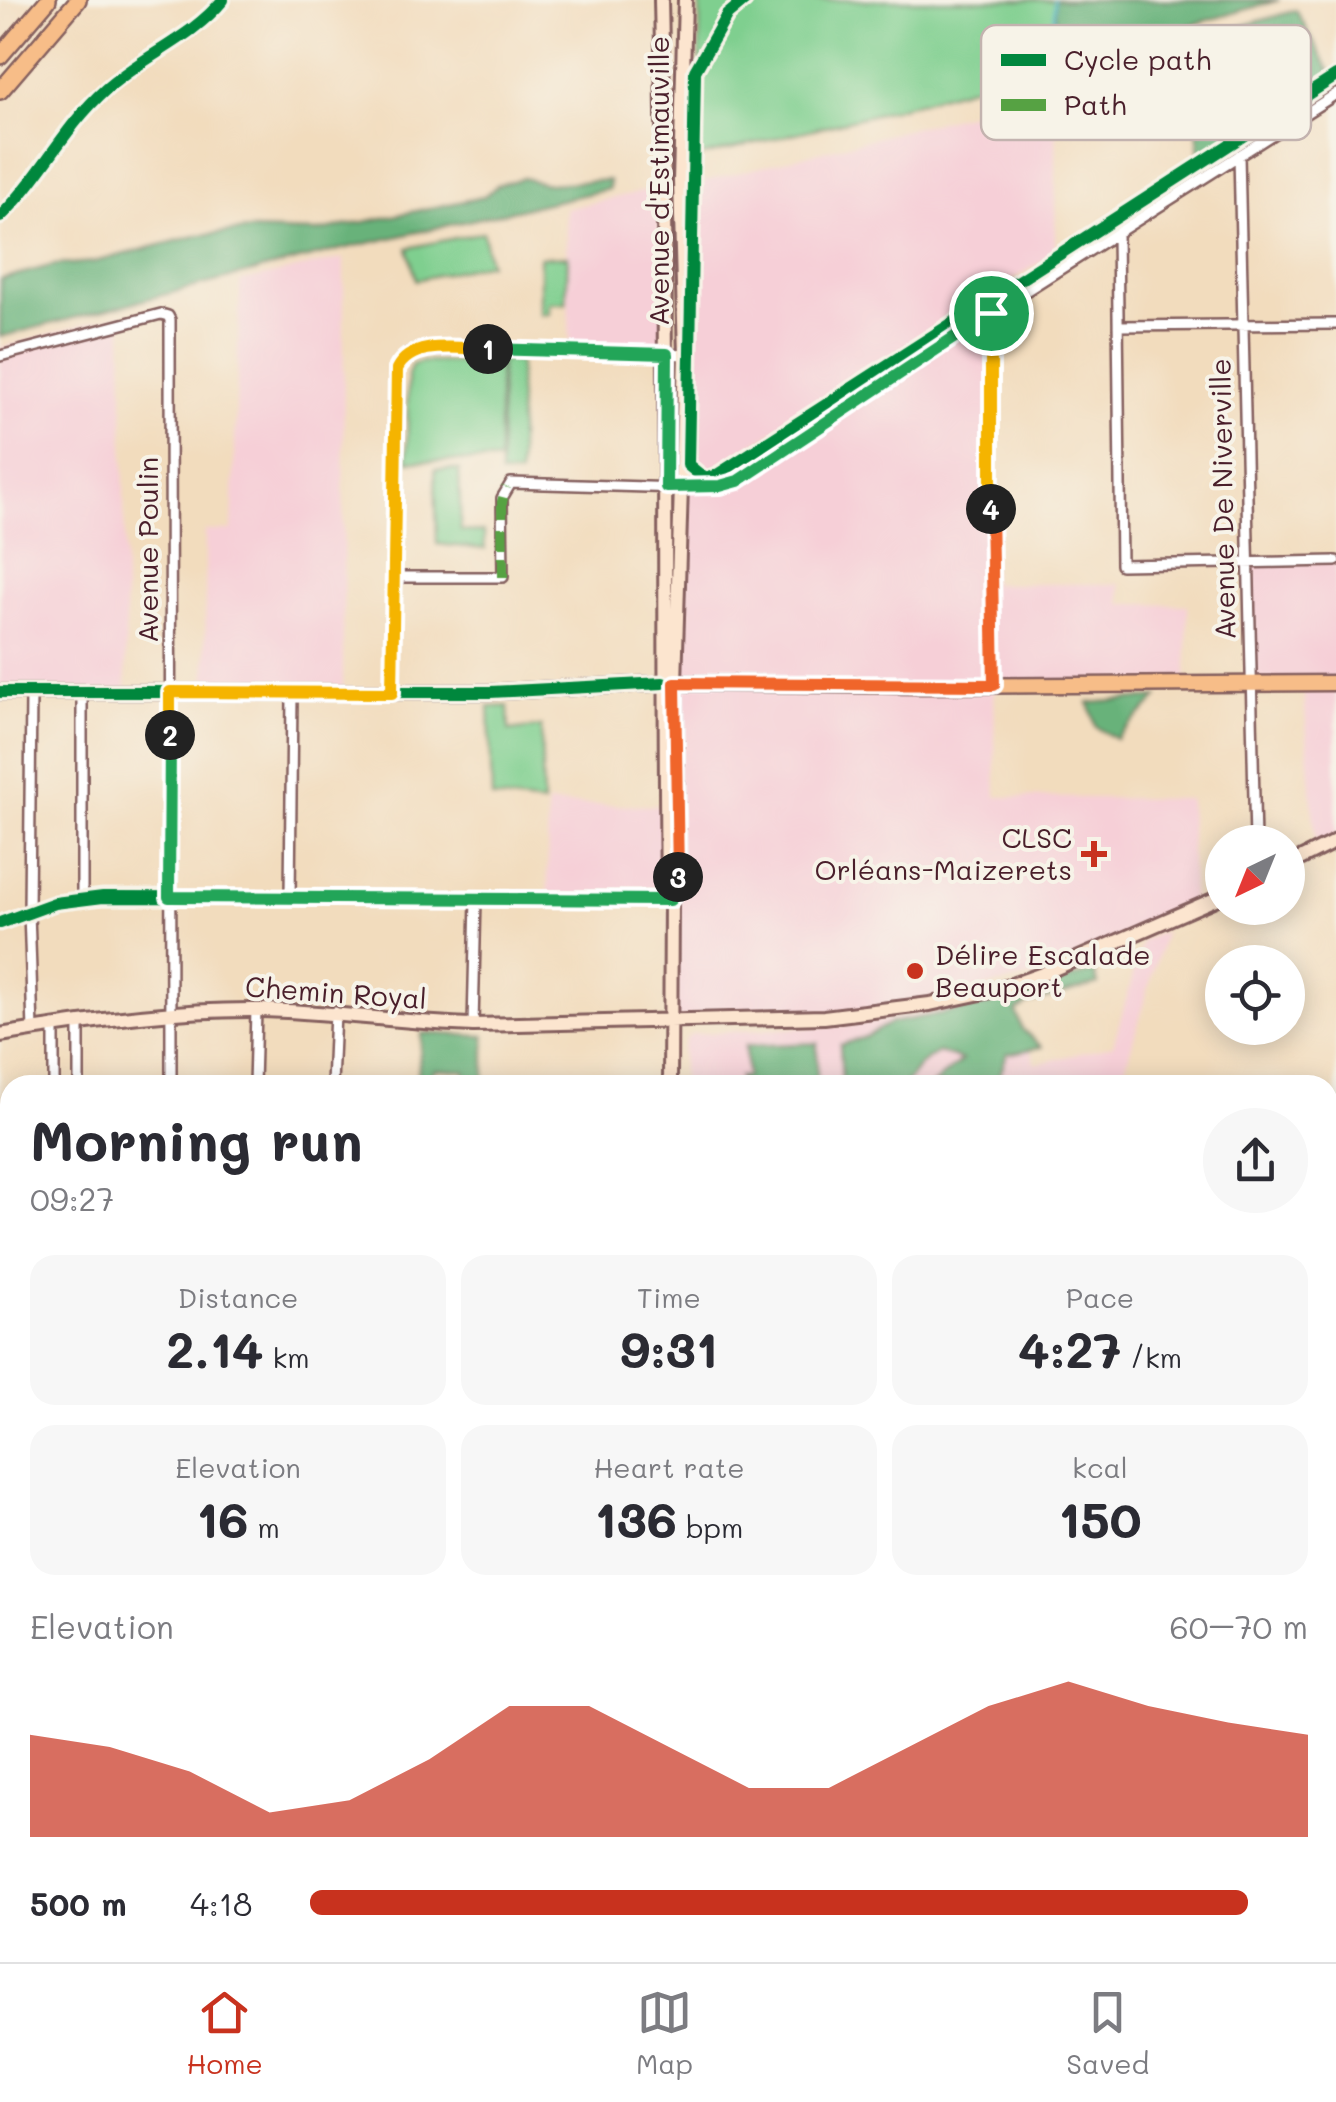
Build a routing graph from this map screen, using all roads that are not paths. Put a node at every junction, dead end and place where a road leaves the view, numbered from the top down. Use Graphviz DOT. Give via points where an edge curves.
graph roads {
  1 [pos="48,0"];
  2 [pos="78,0"];
  3 [pos="661,0"];
  4 [pos="684,0"];
  5 [pos="0,56"];
  6 [pos="0,91"];
  7 [pos="1336,94"];
  8 [pos="1311,110"];
  9 [pos="1263,140"];
  10 [pos="1239,155"];
  11 [pos="1117,232"];
  12 [pos="991,313"];
  13 [pos="1336,324"];
  14 [pos="1118,326"];
  15 [pos="1242,326"];
  16 [pos="667,354"];
  17 [pos="685,355"];
  18 [pos="0,356"];
  19 [pos="674,487"];
  20 [pos="1336,561"];
  21 [pos="1247,563"];
  22 [pos="395,577"];
  23 [pos="669,683"];
  24 [pos="1249,684"];
  25 [pos="1336,684"];
  26 [pos="994,685"];
  27 [pos="0,692"];
  28 [pos="31,692"];
  29 [pos="82,692"];
  30 [pos="170,692"];
  31 [pos="392,693"];
  32 [pos="292,694"];
  33 [pos="1254,825"];
  34 [pos="1336,840"];
  35 [pos="1305,857"];
  36 [pos="169,897"];
  37 [pos="82,898"];
  38 [pos="290,898"];
  39 [pos="476,899"];
  40 [pos="670,900"];
  41 [pos="1205,904"];
  42 [pos="28,912"];
  43 [pos="0,923"];
  44 [pos="256,1010"];
  45 [pos="335,1012"];
  46 [pos="172,1015"];
  47 [pos="669,1020"];
  48 [pos="79,1024"];
  49 [pos="473,1025"];
  50 [pos="54,1026"];
  51 [pos="33,1030"];
  52 [pos="0,1035"];
  53 [pos="54,1075"];
  54 [pos="79,1075"];
  55 [pos="171,1075"];
  56 [pos="254,1075"];
  57 [pos="332,1075"];
  58 [pos="670,1075"];
  1 -- 5 [label="highway"];
  2 -- 6 [label="highway"];
  3 -- 16 [label="main road, Avenue d'Estimauville"];
  4 -- 17 [label="main road, Avenue d'Estimauville"];
  7 -- 8 [label="street"];
  9 -- 10 [label="street"];
  10 -- 11 [label="street"];
  10 -- 15 [label="street, Avenue De Niverville"];
  11 -- 12 [label="street"];
  11 -- 14 [label="street"];
  12 -- 19 [label="street" via="738,481"];
  12 -- 26 [label="street"];
  13 -- 15 [label="street"];
  14 -- 15 [label="street"];
  14 -- 21 [label="street" via="1121,566"];
  15 -- 21 [label="street, Avenue De Niverville"];
  16 -- 17 [label="street"];
  16 -- 19 [label="main road, Avenue d'Estimauville"];
  16 -- 22 [label="street" via="423,350 405,356 396,376"];
  17 -- 19 [label="main road, Avenue d'Estimauville"];
  18 -- 30 [label="street, Avenue Poulin" via="168,316"];
  19 -- 22 [label="street" via="511,483 502,498 503,578"];
  19 -- 23 [label="main road, Avenue d'Estimauville"];
  20 -- 21 [label="street"];
  21 -- 24 [label="street, Avenue De Niverville"];
  22 -- 31 [label="street"];
  23 -- 26 [label="main road"];
  23 -- 31 [label="main road"];
  23 -- 40 [label="main road, Avenue d'Estimauville" via="678,891"];
  24 -- 25 [label="main road"];
  24 -- 26 [label="main road"];
  24 -- 33 [label="street, Avenue De Niverville"];
  27 -- 28 [label="main road"];
  28 -- 29 [label="main road"];
  28 -- 42 [label="street"];
  29 -- 30 [label="main road"];
  29 -- 37 [label="street"];
  30 -- 32 [label="main road"];
  30 -- 36 [label="street, Avenue Poulin"];
  31 -- 32 [label="main road"];
  32 -- 38 [label="street"];
  34 -- 35 [label="main road"];
  36 -- 37 [label="street"];
  36 -- 38 [label="street"];
  36 -- 46 [label="street, Avenue Poulin"];
  37 -- 42 [label="street"];
  38 -- 39 [label="street"];
  39 -- 40 [label="street"];
  39 -- 49 [label="street"];
  40 -- 47 [label="main road, Avenue d'Estimauville"];
  41 -- 47 [label="main road, Chemin Royal" via="1000,989 860,1015"];
  42 -- 43 [label="street"];
  42 -- 51 [label="street"];
  44 -- 45 [label="main road, Chemin Royal"];
  44 -- 46 [label="main road, Chemin Royal"];
  44 -- 56 [label="street"];
  45 -- 49 [label="main road, Chemin Royal"];
  45 -- 57 [label="street"];
  46 -- 48 [label="main road, Chemin Royal"];
  46 -- 55 [label="street, Avenue Poulin"];
  47 -- 49 [label="main road, Chemin Royal"];
  47 -- 58 [label="main road, Avenue d'Estimauville"];
  48 -- 50 [label="main road, Chemin Royal"];
  48 -- 54 [label="street"];
  50 -- 51 [label="main road, Chemin Royal"];
  50 -- 53 [label="street"];
  51 -- 52 [label="main road, Chemin Royal"];
}
